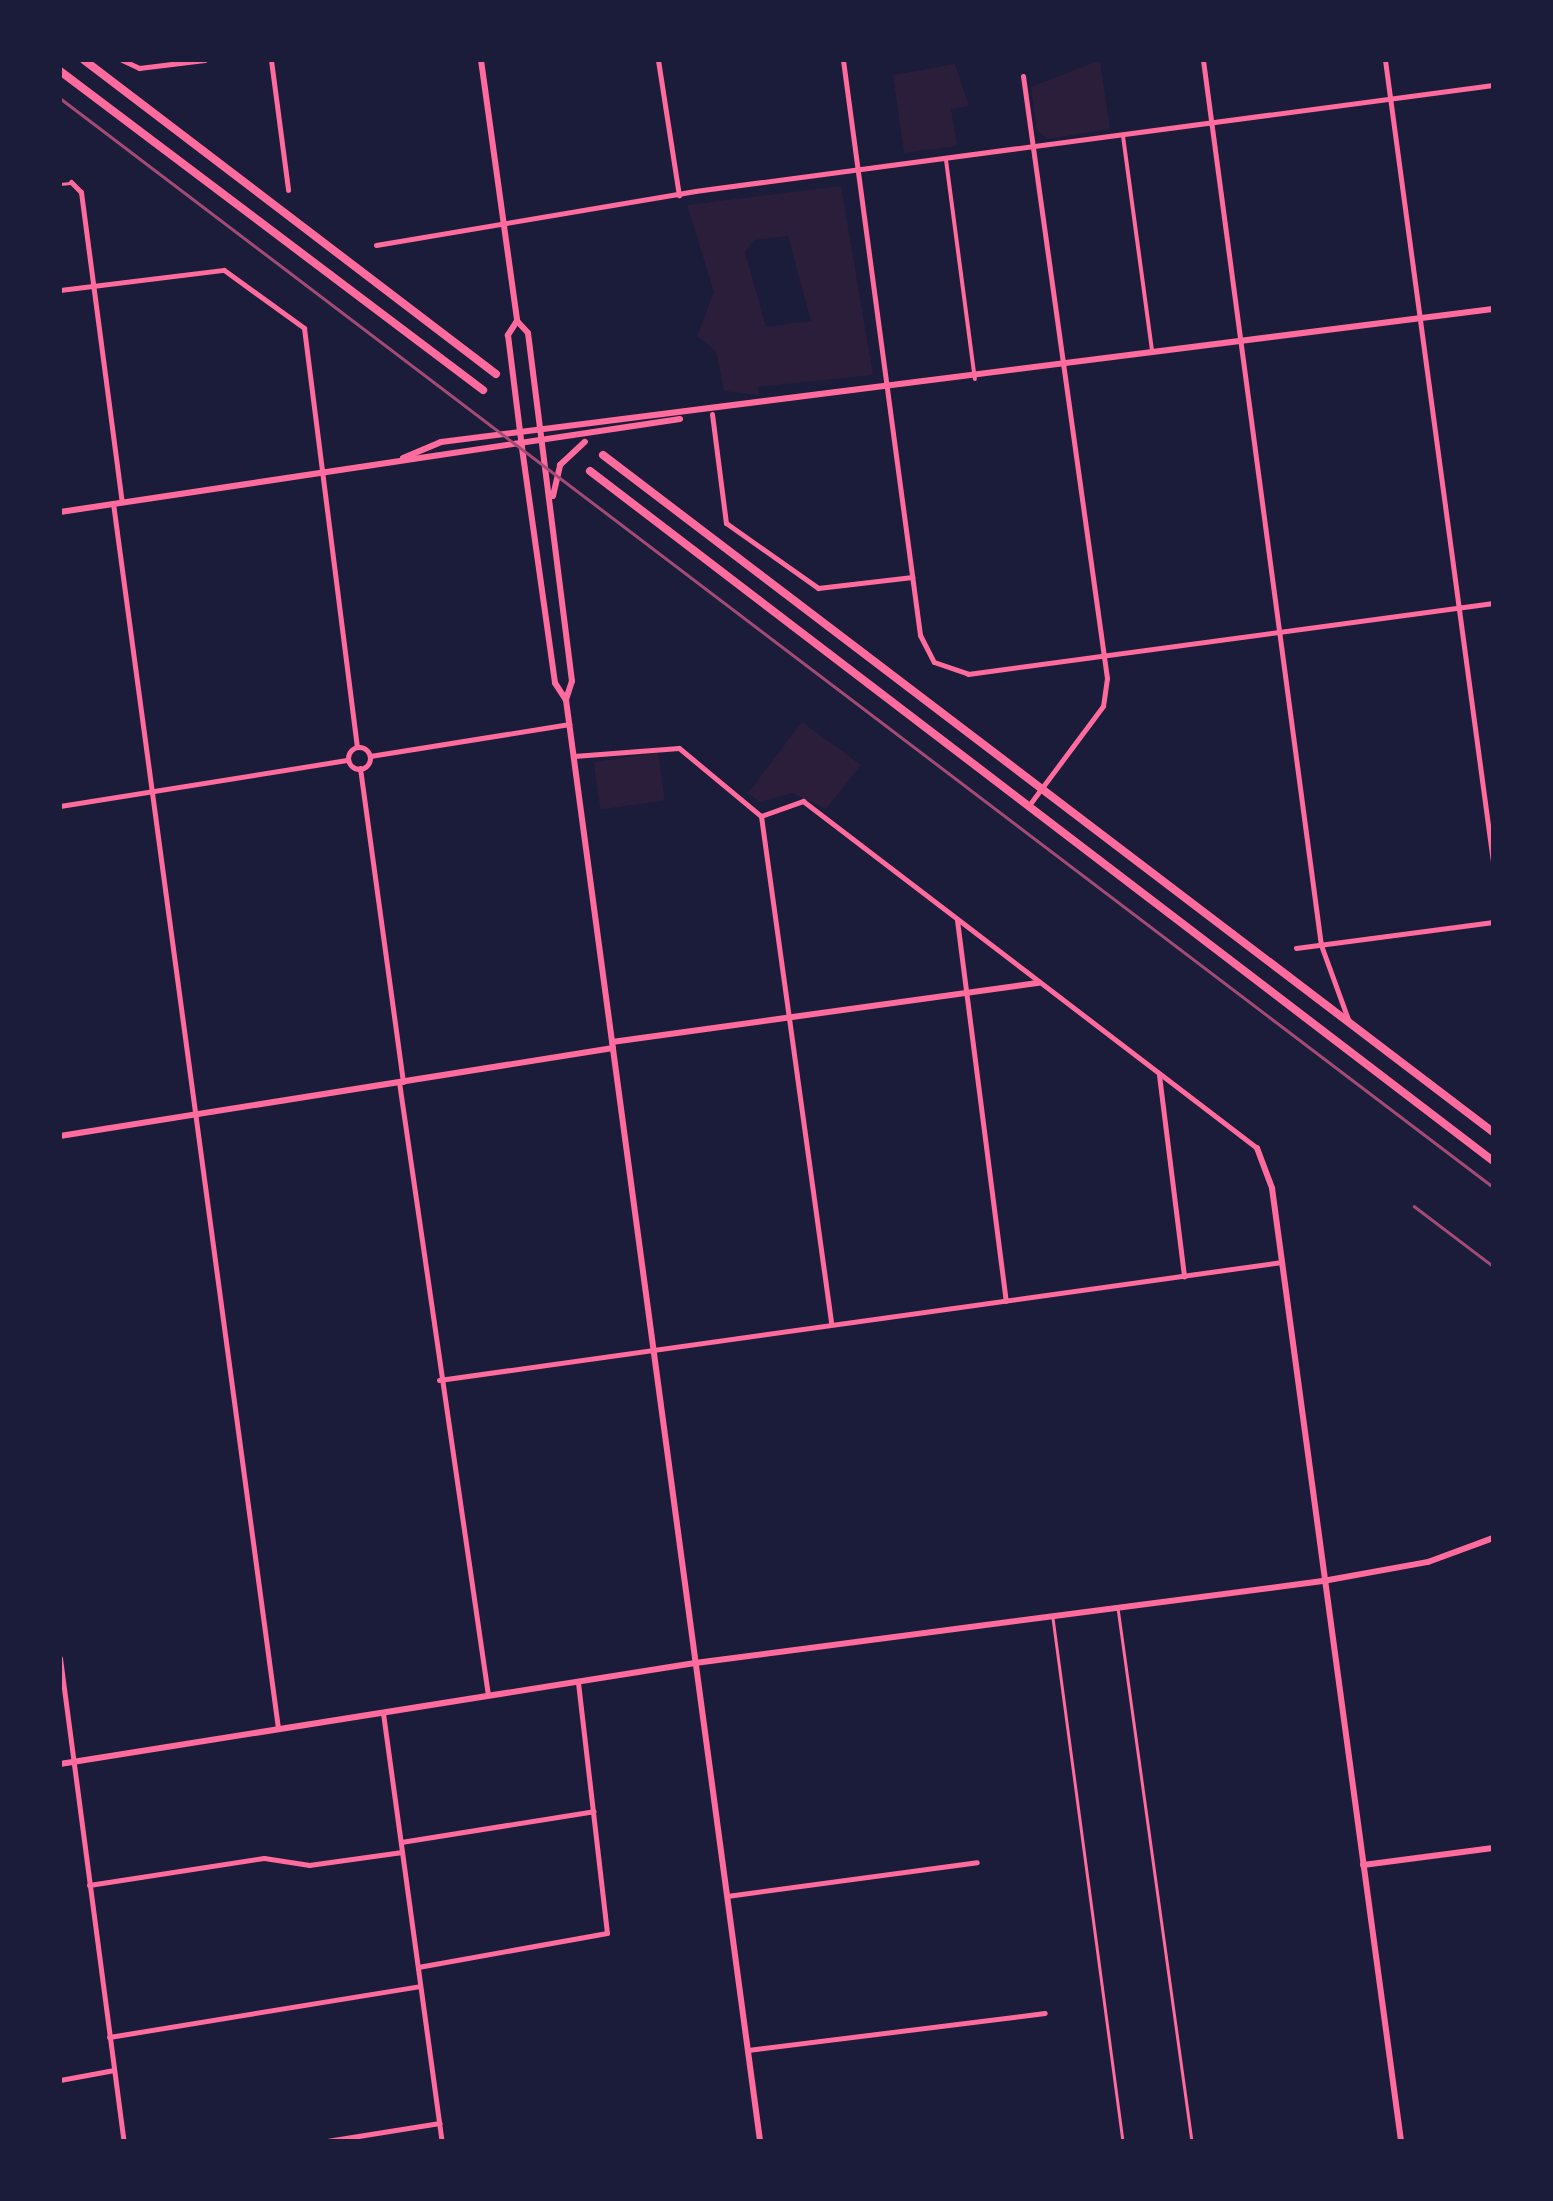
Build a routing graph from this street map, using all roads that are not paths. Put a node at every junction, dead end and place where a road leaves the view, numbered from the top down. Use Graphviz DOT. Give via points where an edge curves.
graph roads {
  1 [pos="84,60"];
  2 [pos="122,60"];
  3 [pos="205,60"];
  4 [pos="271,60"];
  5 [pos="480,60"];
  6 [pos="658,60"];
  7 [pos="843,60"];
  8 [pos="1203,60"];
  9 [pos="1385,60"];
  10 [pos="60,71"];
  11 [pos="1024,76"];
  12 [pos="1493,85"];
  13 [pos="1390,99"];
  14 [pos="1212,124"];
  15 [pos="1122,136"];
  16 [pos="1034,148"];
  17 [pos="946,160"];
  18 [pos="856,171"];
  19 [pos="71,182"];
  20 [pos="60,184"];
  21 [pos="288,190"];
  22 [pos="679,195"];
  23 [pos="504,226"];
  24 [pos="376,245"];
  25 [pos="93,285"];
  26 [pos="60,290"];
  27 [pos="1493,309"];
  28 [pos="1420,319"];
  29 [pos="517,321"];
  30 [pos="1242,343"];
  31 [pos="1152,355"];
  32 [pos="1064,367"];
  33 [pos="496,374"];
  34 [pos="975,379"];
  35 [pos="483,390"];
  36 [pos="885,391"];
  37 [pos="712,414"];
  38 [pos="680,418"];
  39 [pos="540,430"];
  40 [pos="521,432"];
  41 [pos="594,438"];
  42 [pos="542,445"];
  43 [pos="522,448"];
  44 [pos="603,455"];
  45 [pos="402,458"];
  46 [pos="323,470"];
  47 [pos="590,471"];
  48 [pos="118,502"];
  49 [pos="60,512"];
  50 [pos="553,528"];
  51 [pos="912,577"];
  52 [pos="1493,603"];
  53 [pos="1457,608"];
  54 [pos="1280,633"];
  55 [pos="1104,656"];
  56 [pos="566,700"];
  57 [pos="570,724"];
  58 [pos="357,747"];
  59 [pos="370,756"];
  60 [pos="574,756"];
  61 [pos="348,760"];
  62 [pos="360,768"];
  63 [pos="1046,784"];
  64 [pos="152,792"];
  65 [pos="1030,804"];
  66 [pos="60,806"];
  67 [pos="762,816"];
  68 [pos="1493,862"];
  69 [pos="956,920"];
  70 [pos="1493,922"];
  71 [pos="1322,945"];
  72 [pos="1296,948"];
  73 [pos="1040,983"];
  74 [pos="966,994"];
  75 [pos="790,1018"];
  76 [pos="1348,1020"];
  77 [pos="613,1045"];
  78 [pos="1159,1075"];
  79 [pos="401,1082"];
  80 [pos="196,1114"];
  81 [pos="1493,1132"];
  82 [pos="60,1136"];
  83 [pos="1256,1148"];
  84 [pos="1493,1161"];
  85 [pos="1282,1262"];
  86 [pos="1184,1276"];
  87 [pos="1006,1300"];
  88 [pos="830,1322"];
  89 [pos="653,1347"];
  90 [pos="438,1380"];
  91 [pos="1493,1538"];
  92 [pos="1323,1581"];
  93 [pos="1118,1607"];
  94 [pos="1053,1616"];
  95 [pos="60,1658"];
  96 [pos="694,1663"];
  97 [pos="578,1682"];
  98 [pos="488,1696"];
  99 [pos="383,1712"];
  100 [pos="278,1729"];
  101 [pos="72,1762"];
  102 [pos="60,1764"];
  103 [pos="594,1811"];
  104 [pos="401,1842"];
  105 [pos="1493,1848"];
  106 [pos="402,1852"];
  107 [pos="977,1862"];
  108 [pos="1363,1866"];
  109 [pos="88,1886"];
  110 [pos="727,1896"];
  111 [pos="418,1967"];
  112 [pos="420,1986"];
  113 [pos="1044,2013"];
  114 [pos="109,2037"];
  115 [pos="748,2050"];
  116 [pos="114,2070"];
  117 [pos="60,2080"];
  118 [pos="440,2123"];
  119 [pos="124,2141"];
  120 [pos="326,2141"];
  121 [pos="442,2141"];
  122 [pos="760,2141"];
  123 [pos="1123,2141"];
  124 [pos="1192,2141"];
  125 [pos="1401,2141"];
  1 -- 33 [label="highway"];
  2 -- 3 [label="street" via="139,68"];
  4 -- 21 [label="street"];
  5 -- 23 [label="main road"];
  6 -- 22 [label="street"];
  7 -- 18 [label="street"];
  8 -- 14 [label="street"];
  9 -- 13 [label="street"];
  10 -- 35 [label="highway"];
  11 -- 16 [label="street"];
  12 -- 13 [label="street"];
  13 -- 14 [label="street"];
  13 -- 28 [label="street"];
  14 -- 15 [label="street"];
  14 -- 30 [label="street"];
  15 -- 16 [label="street"];
  15 -- 31 [label="street"];
  16 -- 17 [label="street"];
  16 -- 32 [label="street"];
  17 -- 18 [label="street"];
  17 -- 34 [label="street"];
  18 -- 22 [label="street"];
  18 -- 36 [label="street"];
  19 -- 20 [label="lane"];
  19 -- 25 [label="street" via="81,192"];
  22 -- 23 [label="street"];
  23 -- 24 [label="street"];
  23 -- 29 [label="main road"];
  25 -- 26 [label="street"];
  25 -- 46 [label="street" via="224,270 308,335"];
  25 -- 48 [label="street"];
  27 -- 28 [label="main road"];
  28 -- 30 [label="main road"];
  28 -- 53 [label="street"];
  29 -- 39 [label="main road" via="528,332"];
  29 -- 40 [label="main road" via="508,335"];
  30 -- 31 [label="main road"];
  30 -- 54 [label="street"];
  31 -- 32 [label="main road"];
  32 -- 34 [label="main road"];
  32 -- 55 [label="street"];
  34 -- 36 [label="main road"];
  36 -- 37 [label="main road"];
  36 -- 51 [label="street"];
  37 -- 38 [label="main road"];
  37 -- 51 [label="street" via="726,523 818,588"];
  38 -- 39 [label="main road"];
  38 -- 41 [label="main road"];
  39 -- 40 [label="main road"];
  39 -- 42 [label="main road"];
  40 -- 43 [label="main road"];
  40 -- 45 [label="main road" via="423,445"];
  41 -- 42 [label="main road"];
  41 -- 50 [label="main road" via="560,464"];
  42 -- 43 [label="main road"];
  42 -- 50 [label="main road"];
  43 -- 45 [label="main road"];
  43 -- 56 [label="main road" via="555,683"];
  44 -- 63 [label="highway"];
  45 -- 46 [label="main road"];
  46 -- 48 [label="main road"];
  46 -- 58 [label="street"];
  47 -- 65 [label="highway"];
  48 -- 49 [label="main road"];
  48 -- 64 [label="street"];
  50 -- 56 [label="main road" via="572,681"];
  51 -- 55 [label="street" via="934,662 968,674"];
  52 -- 53 [label="street"];
  53 -- 54 [label="street"];
  53 -- 68 [label="street"];
  54 -- 55 [label="street"];
  54 -- 71 [label="street"];
  55 -- 63 [label="street" via="1103,706"];
  56 -- 57 [label="main road"];
  57 -- 59 [label="street"];
  57 -- 60 [label="main road"];
  58 -- 59 [label="street"];
  58 -- 61 [label="street"];
  59 -- 62 [label="street"];
  60 -- 67 [label="street" via="679,748"];
  60 -- 77 [label="main road"];
  61 -- 62 [label="street"];
  61 -- 64 [label="street"];
  62 -- 79 [label="street"];
  63 -- 65 [label="street"];
  63 -- 76 [label="highway"];
  64 -- 66 [label="street"];
  64 -- 80 [label="street"];
  65 -- 84 [label="highway"];
  67 -- 69 [label="street" via="804,802"];
  67 -- 75 [label="street"];
  69 -- 73 [label="street"];
  69 -- 74 [label="street"];
  70 -- 71 [label="street"];
  71 -- 72 [label="street"];
  71 -- 76 [label="street"];
  73 -- 74 [label="main road"];
  73 -- 78 [label="street"];
  74 -- 75 [label="main road"];
  74 -- 87 [label="street"];
  75 -- 77 [label="main road"];
  75 -- 88 [label="street"];
  76 -- 81 [label="highway"];
  77 -- 79 [label="main road"];
  77 -- 89 [label="main road"];
  78 -- 83 [label="street"];
  78 -- 86 [label="street"];
  79 -- 80 [label="main road"];
  79 -- 90 [label="street"];
  80 -- 82 [label="main road"];
  80 -- 100 [label="street"];
  83 -- 85 [label="main road"];
  85 -- 86 [label="street"];
  85 -- 92 [label="main road"];
  86 -- 87 [label="street"];
  87 -- 88 [label="street"];
  88 -- 89 [label="street"];
  89 -- 90 [label="street"];
  89 -- 96 [label="main road"];
  90 -- 98 [label="street"];
  91 -- 92 [label="main road" via="1428,1562"];
  92 -- 93 [label="main road"];
  92 -- 108 [label="main road"];
  93 -- 94 [label="main road"];
  93 -- 124 [label="lane"];
  94 -- 96 [label="main road"];
  94 -- 123 [label="lane"];
  95 -- 101 [label="street"];
  96 -- 97 [label="main road"];
  96 -- 110 [label="main road"];
  97 -- 98 [label="main road"];
  97 -- 103 [label="street"];
  98 -- 99 [label="main road"];
  99 -- 100 [label="main road"];
  99 -- 104 [label="street"];
  100 -- 101 [label="main road"];
  101 -- 102 [label="main road"];
  101 -- 109 [label="street"];
  103 -- 104 [label="street"];
  103 -- 111 [label="street" via="608,1933"];
  104 -- 106 [label="street"];
  105 -- 108 [label="main road"];
  106 -- 109 [label="street" via="309,1865 264,1858"];
  106 -- 111 [label="street"];
  107 -- 110 [label="street"];
  108 -- 125 [label="main road"];
  109 -- 114 [label="street"];
  110 -- 115 [label="main road"];
  111 -- 112 [label="street"];
  112 -- 114 [label="street"];
  112 -- 118 [label="street"];
  113 -- 115 [label="street"];
  114 -- 116 [label="street"];
  115 -- 122 [label="main road"];
  116 -- 117 [label="street"];
  116 -- 119 [label="street"];
  118 -- 120 [label="street"];
  118 -- 121 [label="street"];
}
